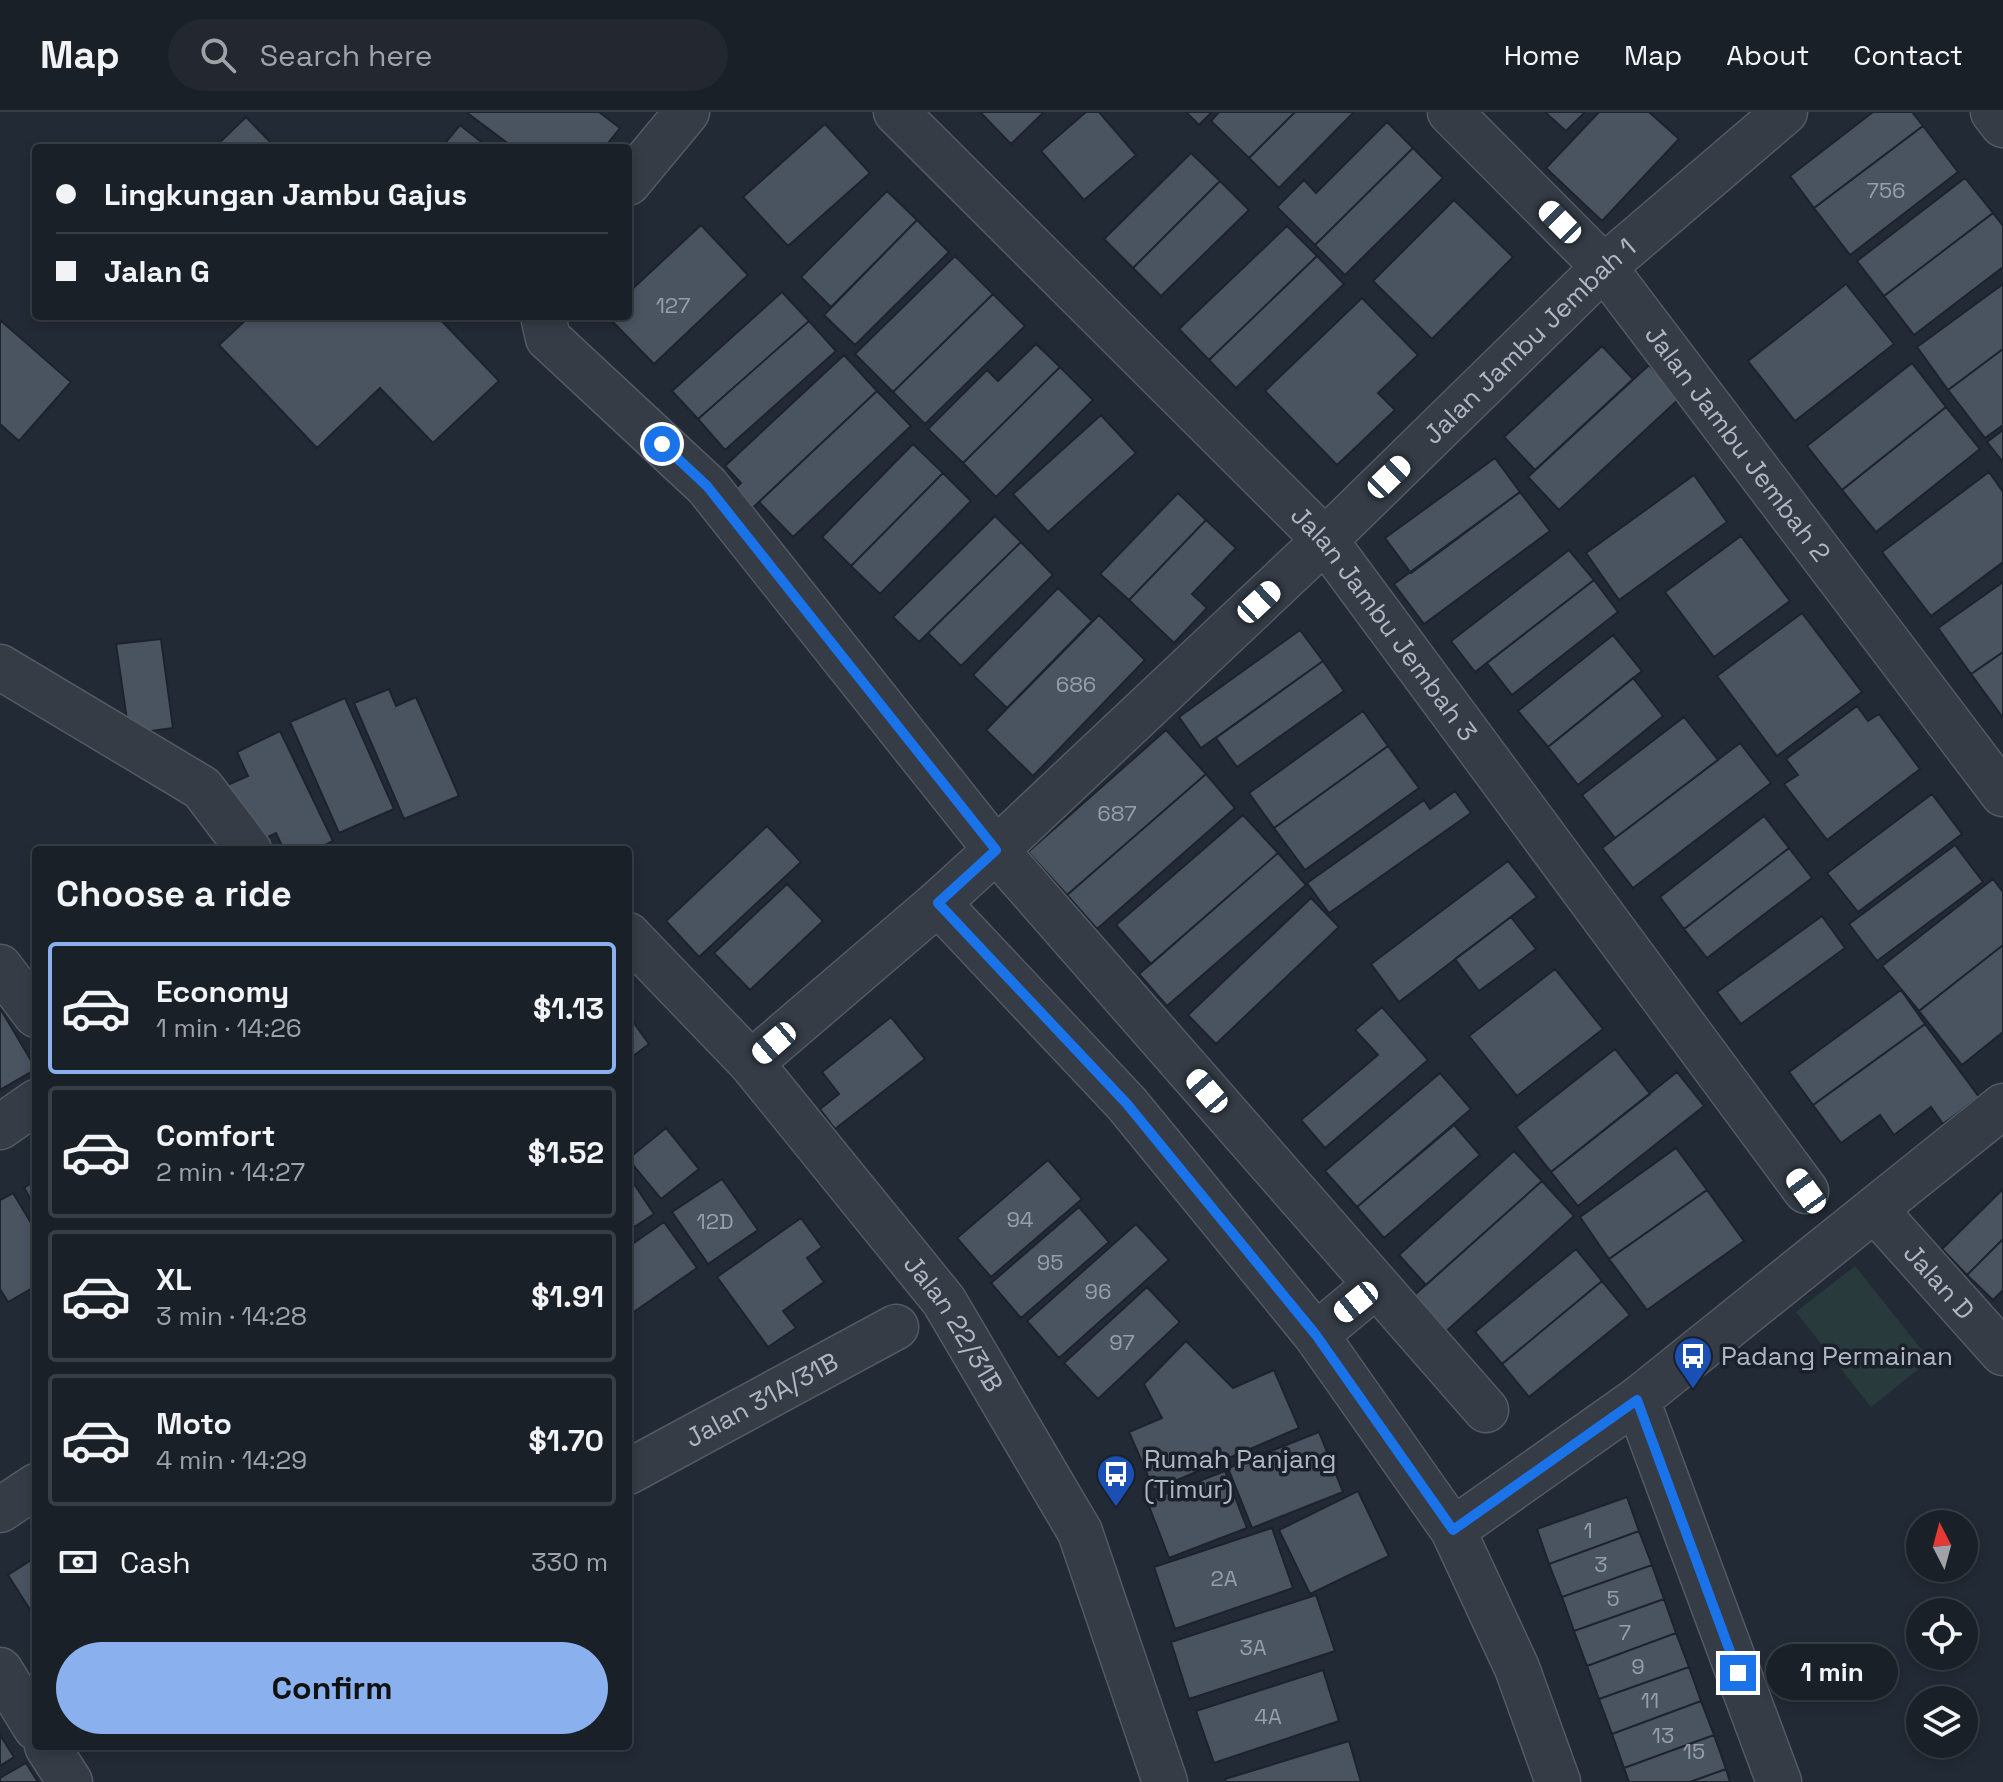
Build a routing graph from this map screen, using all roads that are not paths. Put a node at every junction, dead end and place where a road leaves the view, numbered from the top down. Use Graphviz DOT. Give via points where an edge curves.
graph roads {
  1 [pos="687,112"];
  2 [pos="896,112"];
  3 [pos="1450,112"];
  4 [pos="1785,112"];
  5 [pos="1993,112"];
  6 [pos="2003,125"];
  7 [pos="632,178"];
  8 [pos="1604,267"];
  9 [pos="545,327"];
  10 [pos="1325,540"];
  11 [pos="0,667"];
  12 [pos="2003,794"];
  13 [pos="246,846"];
  14 [pos="996,850"];
  15 [pos="938,903"];
  16 [pos="632,939"];
  17 [pos="0,967"];
  18 [pos="32,1010"];
  19 [pos="751,1063"];
  20 [pos="32,1105"];
  21 [pos="2003,1106"];
  22 [pos="0,1127"];
  23 [pos="1806,1191"];
  24 [pos="1875,1210"];
  25 [pos="1376,1285"];
  26 [pos="896,1327"];
  27 [pos="1316,1335"];
  28 [pos="2003,1353"];
  29 [pos="1637,1400"];
  30 [pos="1486,1410"];
  31 [pos="635,1453"];
  32 [pos="32,1489"];
  33 [pos="0,1510"];
  34 [pos="1453,1530"];
  35 [pos="0,1670"];
  36 [pos="32,1722"];
  37 [pos="50,1750"];
  38 [pos="70,1782"];
  39 [pos="1165,1782"];
  40 [pos="1558,1782"];
  41 [pos="1779,1782"];
  1 -- 7 [label="street"];
  2 -- 10 [label="street, Jalan Jambu Jembah 3"];
  3 -- 8 [label="street, Jalan Jambu Jembah 2"];
  4 -- 8 [label="street, Jalan Jambu Jembah 1"];
  5 -- 6 [label="street"];
  8 -- 10 [label="street, Jalan Jambu Jembah 1"];
  8 -- 12 [label="street, Jalan Jambu Jembah 2"];
  9 -- 14 [label="street" via="707,486"];
  10 -- 14 [label="street, Jalan Jambu Jembah 1"];
  10 -- 23 [label="street, Jalan Jambu Jembah 3"];
  11 -- 13 [label="street" via="202,788"];
  14 -- 15 [label="street, Jalan Jambu Jembah 1"];
  14 -- 25 [label="street"];
  15 -- 19 [label="street, Jalan Jambu Jembah 1"];
  15 -- 27 [label="street" via="1127,1104"];
  16 -- 19 [label="street, Jalan 22/31B"];
  17 -- 18 [label="street"];
  19 -- 39 [label="street, Jalan 22/31B" via="944,1301 1080,1532"];
  20 -- 22 [label="street"];
  21 -- 24 [label="street"];
  24 -- 28 [label="street, Jalan D"];
  24 -- 29 [label="street"];
  25 -- 27 [label="street"];
  25 -- 30 [label="street"];
  26 -- 31 [label="street, Jalan 31A/31B"];
  27 -- 34 [label="street"];
  29 -- 34 [label="street"];
  29 -- 41 [label="street"];
  32 -- 33 [label="street"];
  34 -- 40 [label="street" via="1517,1668"];
  35 -- 36 [label="street"];
  37 -- 38 [label="street"];
}
